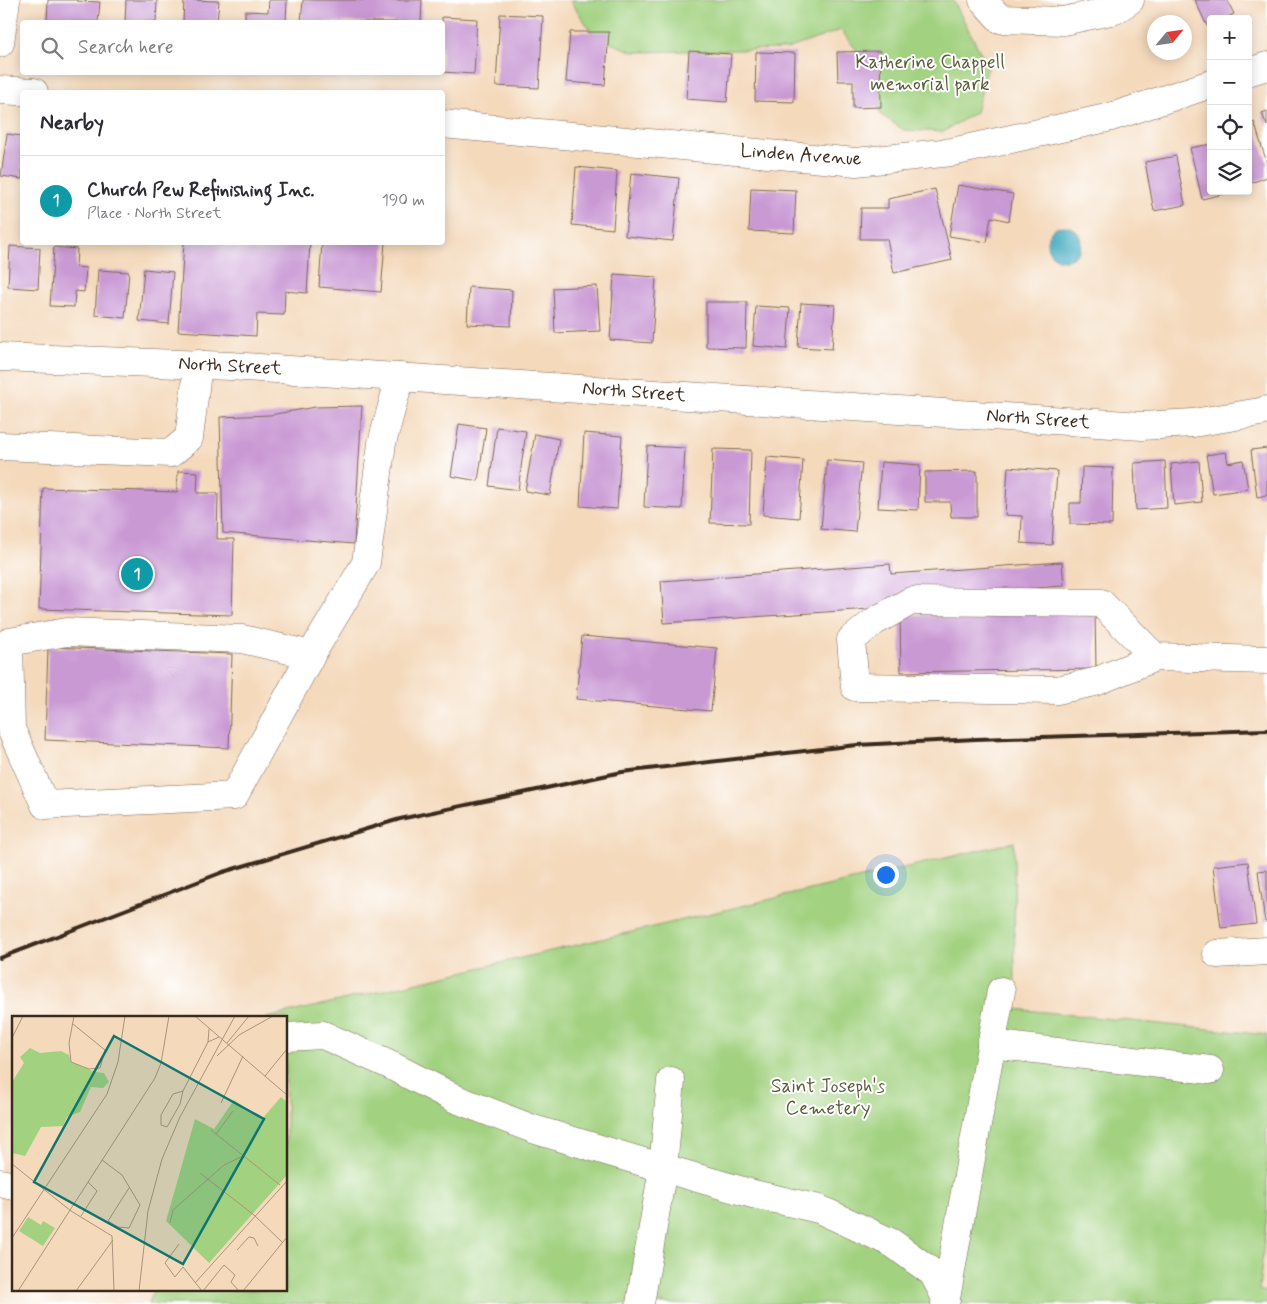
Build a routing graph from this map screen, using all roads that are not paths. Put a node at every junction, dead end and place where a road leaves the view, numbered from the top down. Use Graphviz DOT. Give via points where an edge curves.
graph roads {
  1 [pos="6,0"];
  2 [pos="983,0"];
  3 [pos="1130,0"];
  4 [pos="0,43"];
  5 [pos="1267,66"];
  6 [pos="1252,71"];
  7 [pos="1207,85"];
  8 [pos="0,90"];
  9 [pos="20,91"];
  10 [pos="445,124"];
  11 [pos="0,357"];
  12 [pos="198,364"];
  13 [pos="400,377"];
  14 [pos="1267,410"];
  15 [pos="0,446"];
  16 [pos="311,655"];
  17 [pos="1156,657"];
  18 [pos="1267,660"];
  19 [pos="1267,952"];
  20 [pos="1217,954"];
  21 [pos="1001,990"];
  22 [pos="288,1036"];
  23 [pos="992,1044"];
  24 [pos="1210,1070"];
  25 [pos="671,1081"];
  26 [pos="663,1168"];
  27 [pos="946,1301"];
  28 [pos="640,1304"];
  1 -- 4 [label="main road"];
  2 -- 3 [label="main road" via="1000,19 1063,22 1115,10"];
  5 -- 6 [label="main road"];
  7 -- 10 [label="main road, Linden Avenue" via="1111,117 952,152 856,162"];
  8 -- 9 [label="main road"];
  11 -- 12 [label="main road, North Street"];
  12 -- 13 [label="main road, North Street"];
  12 -- 15 [label="main road" via="189,438 171,453"];
  13 -- 14 [label="main road, North Street" via="1142,426 1193,423"];
  13 -- 16 [label="main road" via="382,443 366,563"];
  16 -- 16 [label="main road" via="234,796 45,804 11,729 10,642 67,632 242,639"];
  17 -- 17 [label="main road" via="1096,682 1057,690 855,687 851,640 875,621 911,601 1101,603"];
  17 -- 18 [label="main road"];
  19 -- 20 [label="main road"];
  21 -- 23 [label="main road"];
  22 -- 26 [label="main road" via="323,1035 465,1103 533,1129"];
  23 -- 24 [label="main road"];
  23 -- 27 [label="main road"];
  25 -- 26 [label="main road"];
  26 -- 27 [label="main road" via="819,1209 892,1243 933,1273"];
  26 -- 28 [label="main road"];
}
